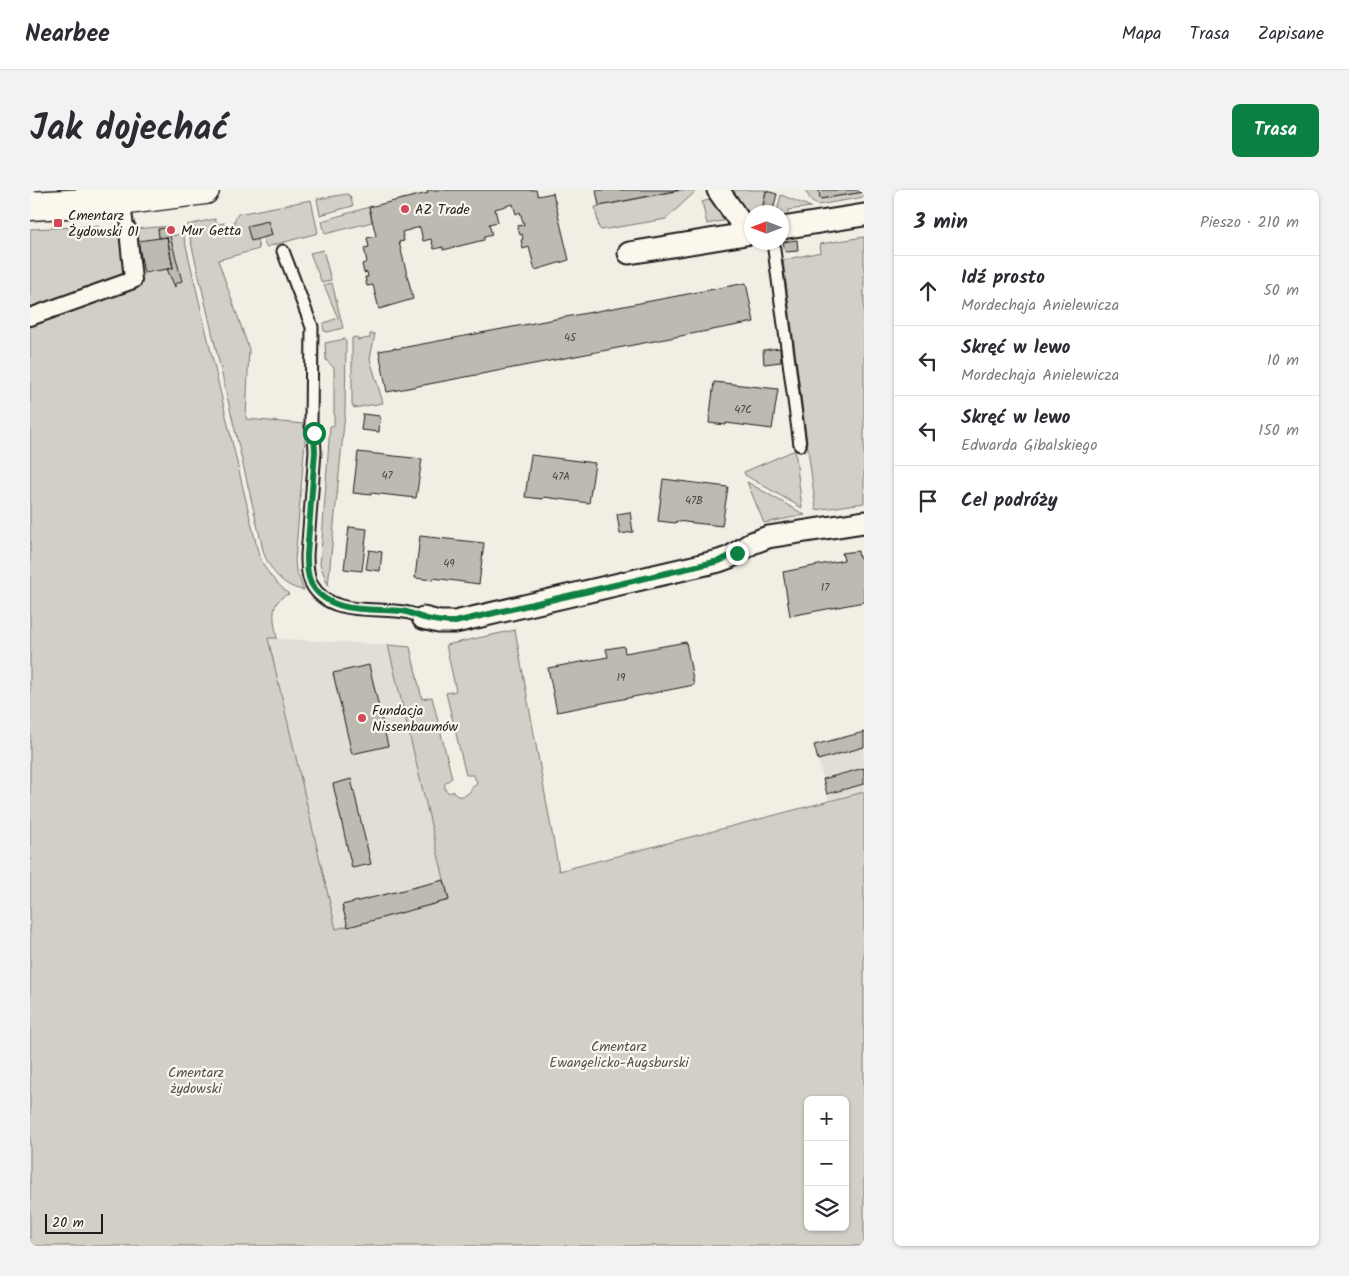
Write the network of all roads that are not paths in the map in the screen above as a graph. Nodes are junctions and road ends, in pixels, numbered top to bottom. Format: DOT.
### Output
graph roads {
  1 [pos="205,190"];
  2 [pos="718,190"];
  3 [pos="124,201"];
  4 [pos="30,206"];
  5 [pos="864,215"];
  6 [pos="744,225"];
  7 [pos="789,227"];
  8 [pos="128,230"];
  9 [pos="744,234"];
  10 [pos="282,250"];
  11 [pos="775,250"];
  12 [pos="629,254"];
  13 [pos="30,317"];
  14 [pos="800,445"];
  15 [pos="864,522"];
  16 [pos="424,618"];
  1 -- 3 [label="main road"];
  2 -- 6 [label="street"];
  3 -- 4 [label="main road"];
  3 -- 8 [label="lane"];
  5 -- 7 [label="street"];
  8 -- 13 [label="street"];
  9 -- 12 [label="street"];
  10 -- 16 [label="lane"];
  11 -- 14 [label="lane"];
  15 -- 16 [label="street"];
}
